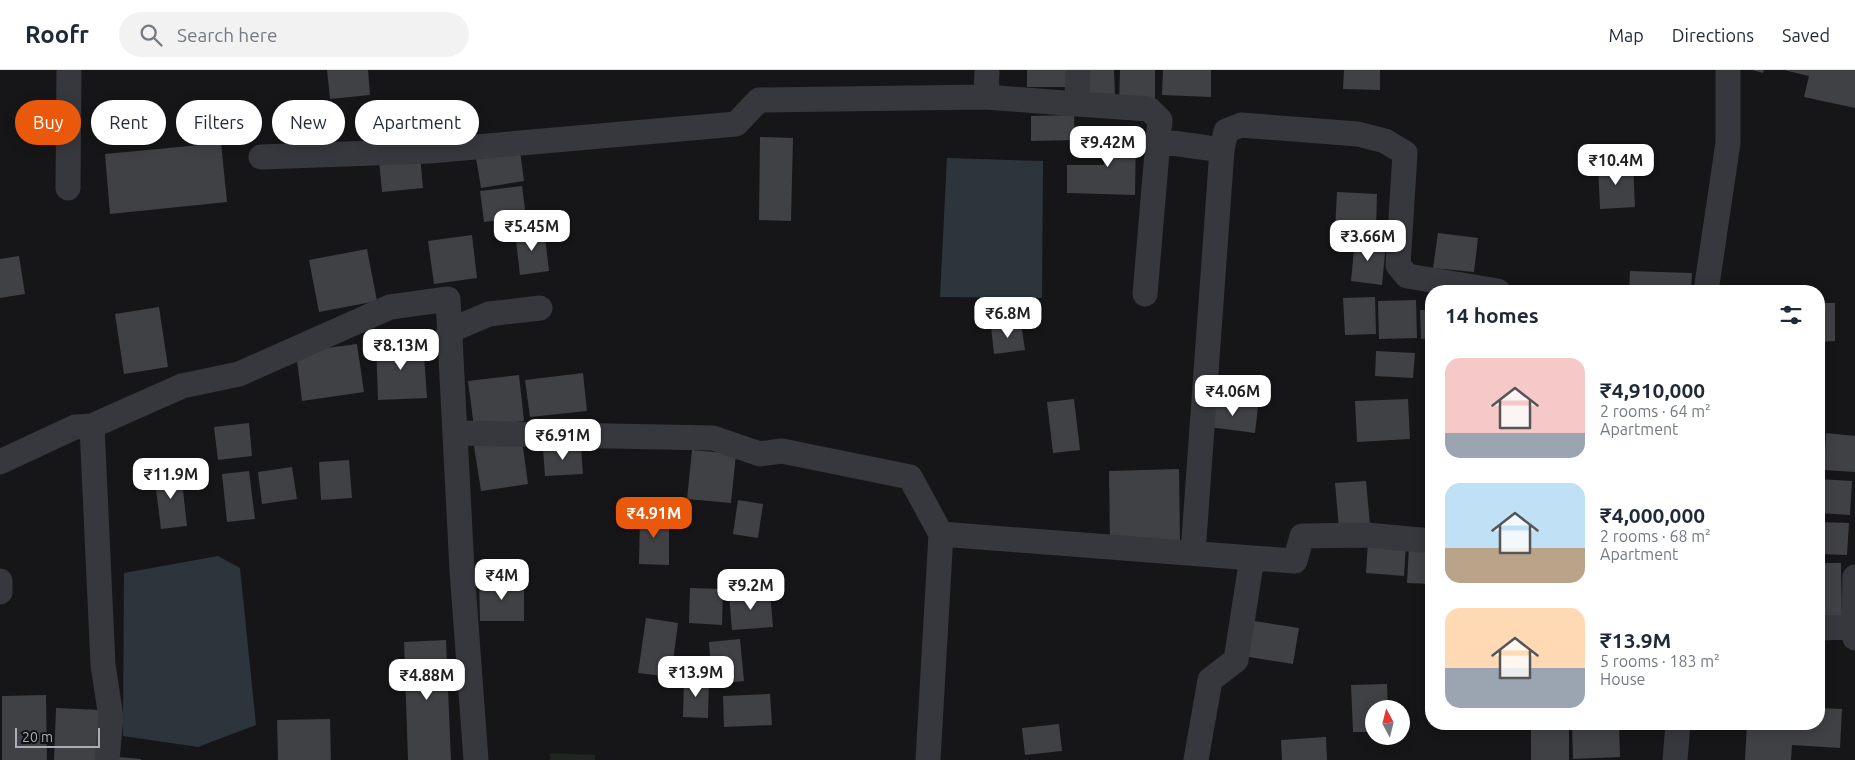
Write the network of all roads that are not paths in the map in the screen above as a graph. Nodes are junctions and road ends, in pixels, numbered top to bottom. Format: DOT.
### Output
graph roads {
  1 [pos="69,70"];
  2 [pos="986,70"];
  3 [pos="1078,70"];
  4 [pos="1728,70"];
  5 [pos="986,97"];
  6 [pos="1077,104"];
  7 [pos="1158,141"];
  8 [pos="1222,150"];
  9 [pos="261,157"];
  10 [pos="68,188"];
  11 [pos="1461,285"];
  12 [pos="1707,285"];
  13 [pos="1145,294"];
  14 [pos="540,308"];
  15 [pos="449,331"];
  16 [pos="92,426"];
  17 [pos="455,433"];
  18 [pos="0,462"];
  19 [pos="941,534"];
  20 [pos="1425,540"];
  21 [pos="1193,553"];
  22 [pos="1252,558"];
  23 [pos="1855,577"];
  24 [pos="0,581"];
  25 [pos="0,592"];
  26 [pos="1825,628"];
  27 [pos="1855,631"];
  28 [pos="1678,730"];
  29 [pos="106,760"];
  30 [pos="476,760"];
  31 [pos="928,760"];
  32 [pos="1196,760"];
  33 [pos="1676,760"];
  1 -- 10 [label="street"];
  2 -- 5 [label="street"];
  3 -- 6 [label="street"];
  4 -- 12 [label="street"];
  5 -- 6 [label="street"];
  5 -- 9 [label="street"];
  6 -- 7 [label="street"];
  7 -- 8 [label="street"];
  7 -- 13 [label="street"];
  8 -- 11 [label="street"];
  8 -- 21 [label="street"];
  14 -- 15 [label="street"];
  15 -- 16 [label="street"];
  15 -- 17 [label="street"];
  16 -- 18 [label="street"];
  16 -- 29 [label="street"];
  17 -- 19 [label="street"];
  17 -- 30 [label="street"];
  19 -- 21 [label="street"];
  19 -- 31 [label="street"];
  20 -- 22 [label="street"];
  21 -- 22 [label="street"];
  22 -- 32 [label="street"];
  23 -- 27 [label="street"];
  24 -- 25 [label="street"];
  26 -- 27 [label="street"];
  28 -- 33 [label="street"];
}
